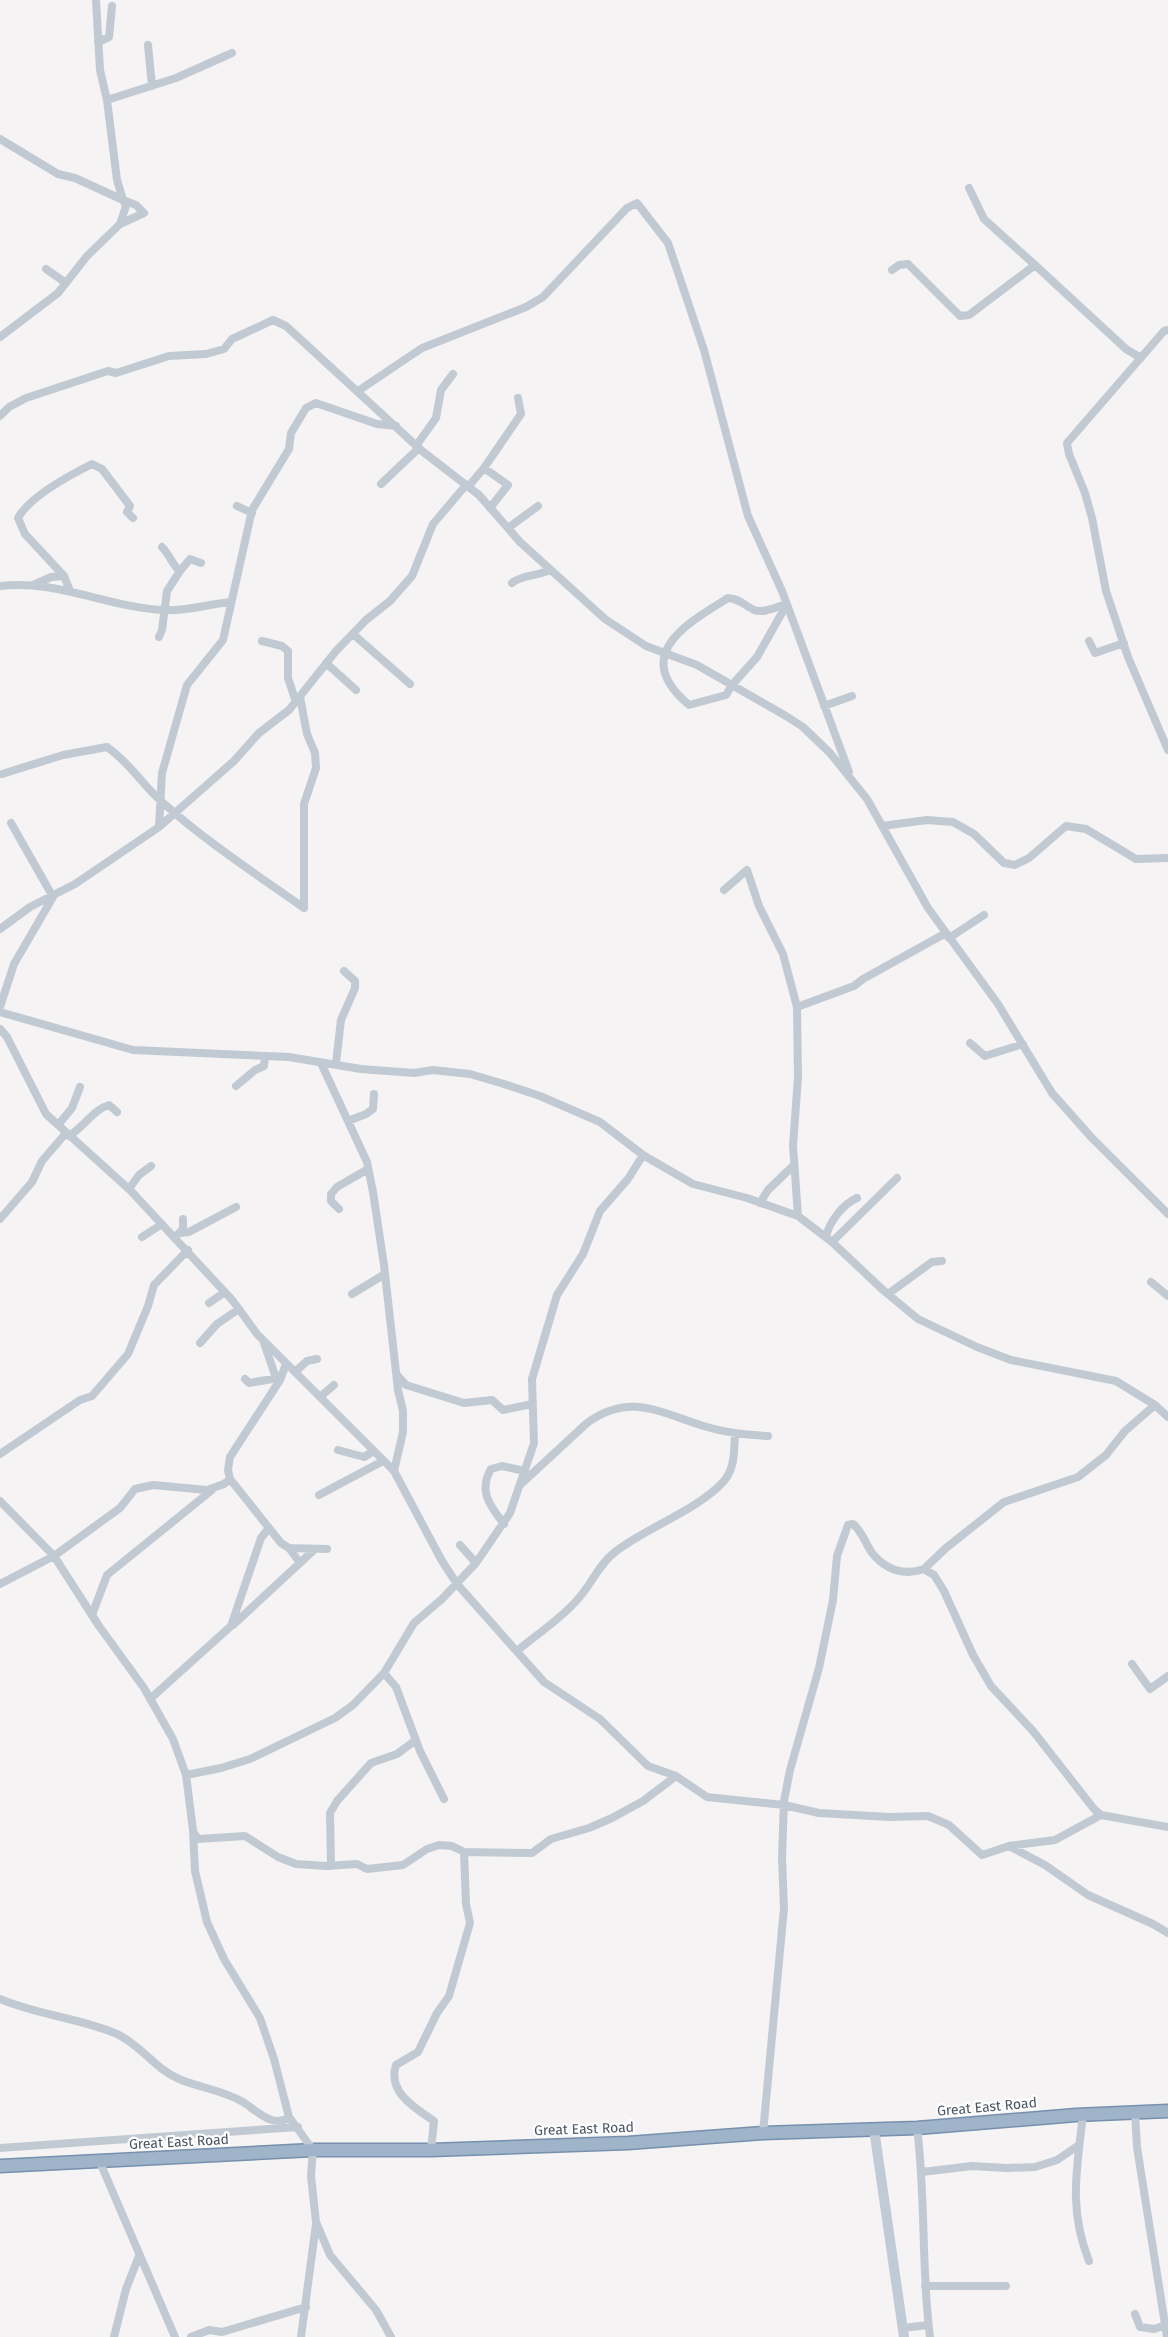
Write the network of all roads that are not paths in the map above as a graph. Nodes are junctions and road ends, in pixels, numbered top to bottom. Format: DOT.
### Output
graph roads {
  1 [pos="96,0"];
  2 [pos="112,6"];
  3 [pos="98,42"];
  4 [pos="148,44"];
  5 [pos="232,54"];
  6 [pos="152,86"];
  7 [pos="107,100"];
  8 [pos="0,139"];
  9 [pos="968,188"];
  10 [pos="123,200"];
  11 [pos="120,224"];
  12 [pos="1035,265"];
  13 [pos="46,269"];
  14 [pos="892,270"];
  15 [pos="66,283"];
  16 [pos="1168,330"];
  17 [pos="0,337"];
  18 [pos="1140,358"];
  19 [pos="453,374"];
  20 [pos="358,391"];
  21 [pos="518,398"];
  22 [pos="0,416"];
  23 [pos="396,426"];
  24 [pos="417,447"];
  25 [pos="484,468"];
  26 [pos="381,484"];
  27 [pos="467,486"];
  28 [pos="237,506"];
  29 [pos="538,506"];
  30 [pos="490,508"];
  31 [pos="252,512"];
  32 [pos="133,518"];
  33 [pos="508,528"];
  34 [pos="162,547"];
  35 [pos="202,563"];
  36 [pos="550,570"];
  37 [pos="180,571"];
  38 [pos="64,576"];
  39 [pos="512,583"];
  40 [pos="33,585"];
  41 [pos="0,586"];
  42 [pos="70,591"];
  43 [pos="231,602"];
  44 [pos="787,604"];
  45 [pos="164,611"];
  46 [pos="353,634"];
  47 [pos="159,637"];
  48 [pos="262,641"];
  49 [pos="1090,641"];
  50 [pos="1124,642"];
  51 [pos="666,652"];
  52 [pos="326,663"];
  53 [pos="410,684"];
  54 [pos="732,685"];
  55 [pos="356,690"];
  56 [pos="852,696"];
  57 [pos="298,699"];
  58 [pos="824,706"];
  59 [pos="1168,750"];
  60 [pos="2,774"];
  61 [pos="851,778"];
  62 [pos="161,801"];
  63 [pos="176,812"];
  64 [pos="11,823"];
  65 [pos="882,826"];
  66 [pos="160,827"];
  67 [pos="1168,858"];
  68 [pos="724,890"];
  69 [pos="53,897"];
  70 [pos="984,915"];
  71 [pos="0,929"];
  72 [pos="948,935"];
  73 [pos="344,972"];
  74 [pos="0,1007"];
  75 [pos="797,1007"];
  76 [pos="0,1012"];
  77 [pos="0,1030"];
  78 [pos="970,1043"];
  79 [pos="1023,1044"];
  80 [pos="265,1056"];
  81 [pos="321,1063"];
  82 [pos="336,1063"];
  83 [pos="80,1086"];
  84 [pos="236,1086"];
  85 [pos="374,1094"];
  86 [pos="117,1112"];
  87 [pos="348,1121"];
  88 [pos="58,1125"];
  89 [pos="67,1134"];
  90 [pos="644,1156"];
  91 [pos="794,1165"];
  92 [pos="151,1166"];
  93 [pos="368,1169"];
  94 [pos="897,1178"];
  95 [pos="129,1189"];
  96 [pos="857,1198"];
  97 [pos="760,1203"];
  98 [pos="236,1207"];
  99 [pos="339,1209"];
  100 [pos="1168,1214"];
  101 [pos="798,1216"];
  102 [pos="0,1219"];
  103 [pos="183,1219"];
  104 [pos="162,1224"];
  105 [pos="178,1235"];
  106 [pos="142,1237"];
  107 [pos="829,1239"];
  108 [pos="188,1250"];
  109 [pos="942,1261"];
  110 [pos="386,1274"];
  111 [pos="1151,1282"];
  112 [pos="225,1292"];
  113 [pos="352,1294"];
  114 [pos="888,1294"];
  115 [pos="1168,1296"];
  116 [pos="209,1302"];
  117 [pos="239,1309"];
  118 [pos="263,1340"];
  119 [pos="200,1343"];
  120 [pos="317,1359"];
  121 [pos="286,1364"];
  122 [pos="295,1372"];
  123 [pos="397,1375"];
  124 [pos="278,1378"];
  125 [pos="245,1379"];
  126 [pos="334,1385"];
  127 [pos="320,1397"];
  128 [pos="532,1404"];
  129 [pos="1155,1405"];
  130 [pos="1168,1417"];
  131 [pos="735,1434"];
  132 [pos="768,1436"];
  133 [pos="338,1450"];
  134 [pos="374,1451"];
  135 [pos="0,1454"];
  136 [pos="383,1460"];
  137 [pos="394,1471"];
  138 [pos="525,1471"];
  139 [pos="230,1479"];
  140 [pos="521,1484"];
  141 [pos="215,1487"];
  142 [pos="320,1496"];
  143 [pos="0,1501"];
  144 [pos="504,1524"];
  145 [pos="268,1529"];
  146 [pos="460,1545"];
  147 [pos="289,1548"];
  148 [pos="315,1549"];
  149 [pos="327,1549"];
  150 [pos="54,1556"];
  151 [pos="476,1562"];
  152 [pos="300,1563"];
  153 [pos="924,1569"];
  154 [pos="0,1584"];
  155 [pos="457,1584"];
  156 [pos="92,1615"];
  157 [pos="231,1626"];
  158 [pos="517,1650"];
  159 [pos="1132,1664"];
  160 [pos="384,1673"];
  161 [pos="1168,1676"];
  162 [pos="150,1698"];
  163 [pos="416,1740"];
  164 [pos="186,1775"];
  165 [pos="676,1776"];
  166 [pos="444,1799"];
  167 [pos="784,1804"];
  168 [pos="1101,1815"];
  169 [pos="1168,1827"];
  170 [pos="193,1830"];
  171 [pos="1009,1846"];
  172 [pos="464,1852"];
  173 [pos="331,1866"];
  174 [pos="1168,1933"];
  175 [pos="0,1999"];
  176 [pos="1168,2111"];
  177 [pos="1135,2112"];
  178 [pos="1083,2114"];
  179 [pos="289,2117"];
  180 [pos="298,2127"];
  181 [pos="917,2128"];
  182 [pos="874,2129"];
  183 [pos="763,2133"];
  184 [pos="1080,2145"];
  185 [pos="0,2148"];
  186 [pos="313,2150"];
  187 [pos="431,2150"];
  188 [pos="99,2160"];
  189 [pos="0,2166"];
  190 [pos="922,2172"];
  191 [pos="316,2222"];
  192 [pos="139,2256"];
  193 [pos="1088,2261"];
  194 [pos="925,2286"];
  195 [pos="1006,2286"];
  196 [pos="306,2307"];
  197 [pos="1135,2314"];
  198 [pos="928,2325"];
  199 [pos="1166,2325"];
  200 [pos="904,2332"];
  201 [pos="114,2337"];
  202 [pos="175,2337"];
  203 [pos="191,2337"];
  204 [pos="301,2337"];
  205 [pos="391,2337"];
  206 [pos="930,2337"];
  207 [pos="1167,2337"];
  1 -- 3 [label="street"];
  2 -- 3 [label="street"];
  3 -- 7 [label="street"];
  4 -- 6 [label="street"];
  5 -- 6 [label="street"];
  6 -- 7 [label="street"];
  7 -- 10 [label="street"];
  8 -- 10 [label="street"];
  9 -- 12 [label="street"];
  10 -- 11 [label="street"];
  10 -- 11 [label="street"];
  11 -- 15 [label="street"];
  12 -- 14 [label="street"];
  12 -- 18 [label="street"];
  13 -- 15 [label="street"];
  15 -- 17 [label="street"];
  16 -- 18 [label="street"];
  18 -- 50 [label="street"];
  19 -- 24 [label="street"];
  20 -- 22 [label="street"];
  20 -- 23 [label="street"];
  20 -- 44 [label="street"];
  21 -- 25 [label="street"];
  23 -- 24 [label="street"];
  23 -- 31 [label="street"];
  24 -- 26 [label="street"];
  24 -- 27 [label="street"];
  25 -- 27 [label="street"];
  25 -- 30 [label="street"];
  27 -- 30 [label="street"];
  27 -- 46 [label="street"];
  28 -- 31 [label="street"];
  29 -- 33 [label="street"];
  30 -- 33 [label="street"];
  31 -- 43 [label="street"];
  32 -- 38 [label="street"];
  33 -- 36 [label="street"];
  34 -- 37 [label="street"];
  35 -- 37 [label="street"];
  36 -- 39 [label="street"];
  36 -- 51 [label="street"];
  37 -- 45 [label="street"];
  38 -- 40 [label="street"];
  38 -- 42 [label="street"];
  40 -- 41 [label="street"];
  40 -- 42 [label="street"];
  42 -- 45 [label="street"];
  43 -- 45 [label="street"];
  43 -- 62 [label="street"];
  44 -- 51 [label="street"];
  44 -- 54 [label="street"];
  44 -- 58 [label="street"];
  45 -- 47 [label="street"];
  46 -- 52 [label="street"];
  46 -- 53 [label="street"];
  48 -- 57 [label="street"];
  49 -- 50 [label="street"];
  50 -- 59 [label="street"];
  51 -- 54 [label="street"];
  51 -- 54 [label="street"];
  52 -- 55 [label="street"];
  52 -- 57 [label="street"];
  54 -- 61 [label="street"];
  56 -- 58 [label="street"];
  57 -- 63 [label="street"];
  57 -- 63 [label="street"];
  58 -- 61 [label="street"];
  60 -- 62 [label="street"];
  61 -- 65 [label="street"];
  62 -- 63 [label="street"];
  62 -- 66 [label="street"];
  63 -- 66 [label="street"];
  64 -- 69 [label="street"];
  65 -- 67 [label="street"];
  65 -- 72 [label="street"];
  66 -- 69 [label="street"];
  68 -- 75 [label="street"];
  69 -- 71 [label="street"];
  69 -- 74 [label="street"];
  70 -- 72 [label="street"];
  72 -- 75 [label="street"];
  72 -- 79 [label="street"];
  73 -- 82 [label="street"];
  75 -- 91 [label="street"];
  76 -- 80 [label="street"];
  77 -- 88 [label="street"];
  78 -- 79 [label="street"];
  79 -- 100 [label="street"];
  80 -- 81 [label="street"];
  80 -- 84 [label="street"];
  81 -- 82 [label="street"];
  81 -- 87 [label="street"];
  82 -- 90 [label="street"];
  83 -- 88 [label="street"];
  85 -- 87 [label="street"];
  86 -- 89 [label="street"];
  87 -- 93 [label="street"];
  88 -- 89 [label="street"];
  89 -- 95 [label="street"];
  89 -- 102 [label="street"];
  90 -- 97 [label="street"];
  90 -- 128 [label="street"];
  91 -- 97 [label="street"];
  91 -- 101 [label="street"];
  92 -- 95 [label="street"];
  93 -- 99 [label="street"];
  93 -- 110 [label="street"];
  94 -- 107 [label="street"];
  95 -- 104 [label="street"];
  96 -- 107 [label="street"];
  97 -- 101 [label="street"];
  98 -- 105 [label="street"];
  101 -- 107 [label="street"];
  103 -- 105 [label="street"];
  104 -- 105 [label="street"];
  104 -- 106 [label="street"];
  105 -- 108 [label="street"];
  107 -- 114 [label="street"];
  108 -- 112 [label="street"];
  108 -- 135 [label="street"];
  109 -- 114 [label="street"];
  110 -- 113 [label="street"];
  110 -- 123 [label="street"];
  111 -- 115 [label="street"];
  112 -- 116 [label="street"];
  112 -- 117 [label="street"];
  114 -- 129 [label="street"];
  117 -- 118 [label="street"];
  117 -- 119 [label="street"];
  118 -- 121 [label="street"];
  118 -- 124 [label="street"];
  120 -- 122 [label="street"];
  121 -- 122 [label="street"];
  121 -- 124 [label="street"];
  122 -- 127 [label="street"];
  123 -- 128 [label="street"];
  123 -- 137 [label="street"];
  124 -- 125 [label="street"];
  124 -- 139 [label="street"];
  126 -- 127 [label="street"];
  127 -- 134 [label="street"];
  128 -- 138 [label="street"];
  129 -- 130 [label="street"];
  129 -- 153 [label="street"];
  131 -- 132 [label="street"];
  131 -- 140 [label="street"];
  131 -- 158 [label="street"];
  133 -- 134 [label="street"];
  134 -- 136 [label="street"];
  136 -- 137 [label="street"];
  136 -- 142 [label="street"];
  137 -- 155 [label="street"];
  138 -- 140 [label="street"];
  138 -- 144 [label="street"];
  139 -- 141 [label="street"];
  139 -- 145 [label="street"];
  140 -- 144 [label="street"];
  141 -- 150 [label="street"];
  141 -- 156 [label="street"];
  143 -- 150 [label="street"];
  144 -- 151 [label="street"];
  145 -- 147 [label="street"];
  145 -- 157 [label="street"];
  146 -- 151 [label="street"];
  147 -- 148 [label="street"];
  147 -- 152 [label="street"];
  148 -- 149 [label="street"];
  148 -- 152 [label="street"];
  150 -- 154 [label="street"];
  150 -- 156 [label="street"];
  151 -- 155 [label="street"];
  152 -- 157 [label="street"];
  153 -- 167 [label="street"];
  153 -- 168 [label="street"];
  155 -- 158 [label="street"];
  155 -- 160 [label="street"];
  156 -- 162 [label="street"];
  157 -- 162 [label="street"];
  158 -- 165 [label="street"];
  159 -- 161 [label="street"];
  160 -- 163 [label="street"];
  160 -- 164 [label="street"];
  162 -- 164 [label="street"];
  163 -- 166 [label="street"];
  163 -- 173 [label="street"];
  164 -- 170 [label="street"];
  165 -- 167 [label="street"];
  165 -- 172 [label="street"];
  167 -- 171 [label="street"];
  167 -- 183 [label="street"];
  168 -- 169 [label="street"];
  168 -- 171 [label="street"];
  170 -- 173 [label="street"];
  170 -- 179 [label="street"];
  171 -- 174 [label="street"];
  172 -- 173 [label="street"];
  172 -- 187 [label="street"];
  175 -- 179 [label="street"];
  176 -- 177 [label="highway, Great East Road"];
  177 -- 178 [label="highway, Great East Road"];
  177 -- 199 [label="street"];
  178 -- 181 [label="highway, Great East Road"];
  178 -- 184 [label="street"];
  179 -- 180 [label="street"];
  180 -- 185 [label="street"];
  180 -- 186 [label="street"];
  181 -- 182 [label="highway, Great East Road"];
  181 -- 190 [label="street"];
  182 -- 183 [label="highway, Great East Road"];
  182 -- 200 [label="main road"];
  183 -- 187 [label="highway, Great East Road"];
  184 -- 190 [label="street"];
  184 -- 193 [label="street"];
  186 -- 187 [label="highway, Great East Road"];
  186 -- 188 [label="highway, Great East Road"];
  186 -- 191 [label="street"];
  188 -- 189 [label="highway, Great East Road"];
  188 -- 192 [label="street"];
  190 -- 194 [label="street"];
  191 -- 196 [label="street"];
  191 -- 205 [label="street"];
  192 -- 201 [label="street"];
  192 -- 202 [label="street"];
  194 -- 195 [label="street"];
  194 -- 198 [label="street"];
  196 -- 203 [label="street"];
  196 -- 204 [label="street"];
  197 -- 199 [label="street"];
  198 -- 200 [label="street"];
  198 -- 206 [label="street"];
  199 -- 207 [label="street"];
}
